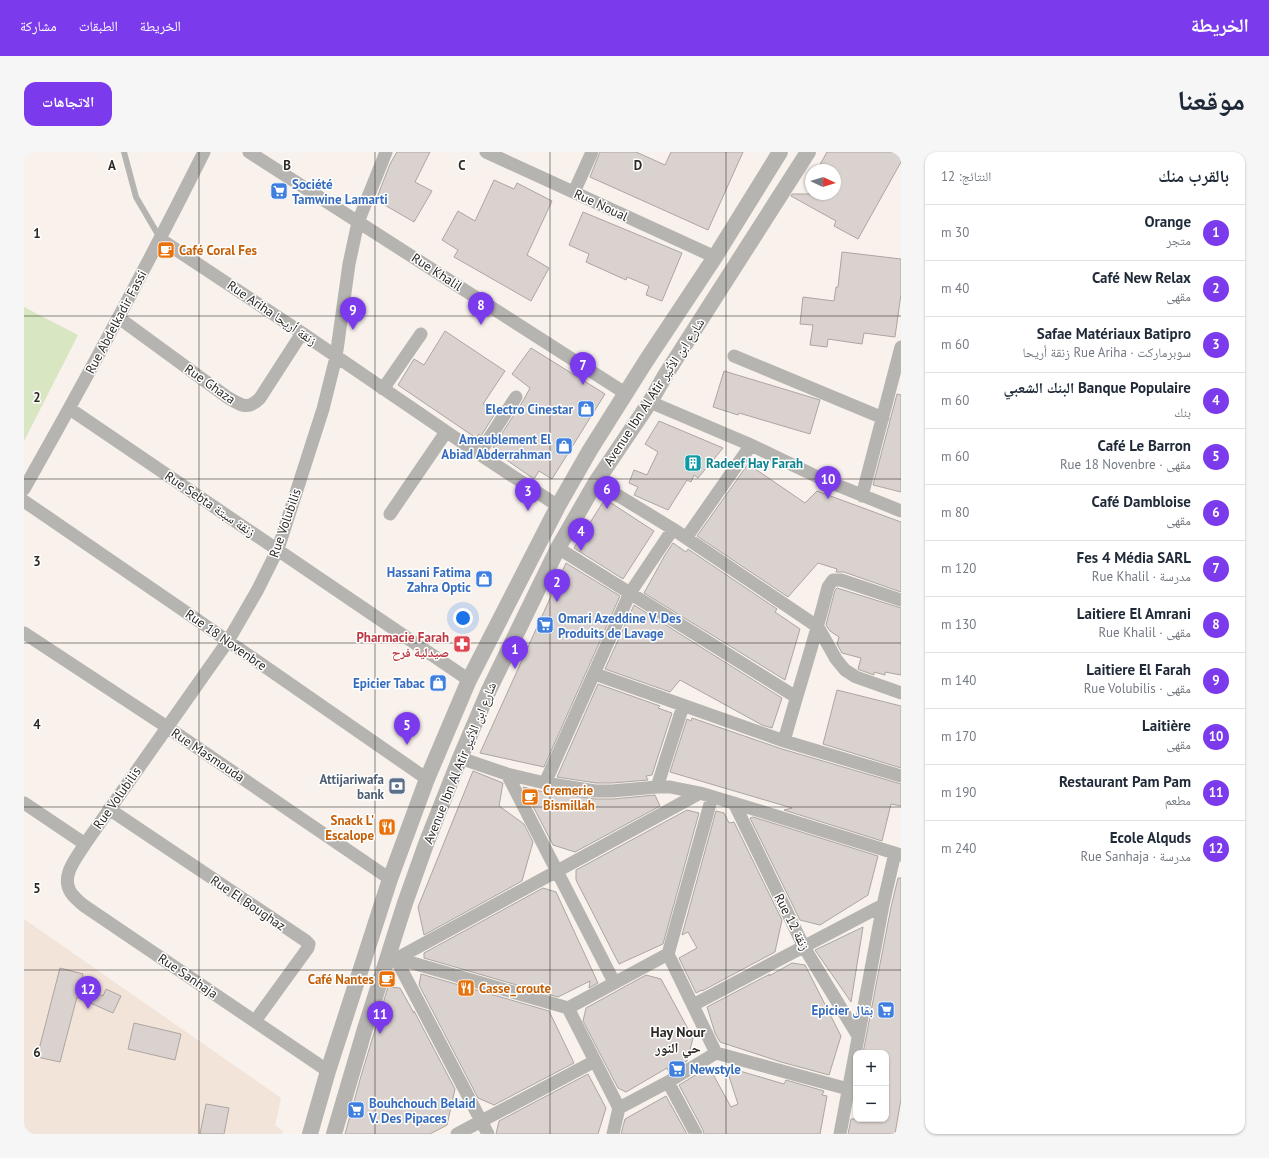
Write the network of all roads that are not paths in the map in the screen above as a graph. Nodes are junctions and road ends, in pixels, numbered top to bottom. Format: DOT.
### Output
graph roads {
  1 [pos="124,152"];
  2 [pos="204,152"];
  3 [pos="249,152"];
  4 [pos="386,152"];
  5 [pos="486,152"];
  6 [pos="592,152"];
  7 [pos="779,152"];
  8 [pos="808,152"];
  9 [pos="574,192"];
  10 [pos="358,222"];
  11 [pos="160,239"];
  12 [pos="715,257"];
  13 [pos="119,318"];
  14 [pos="302,333"];
  15 [pos="421,334"];
  16 [pos="901,347"];
  17 [pos="734,356"];
  18 [pos="336,357"];
  19 [pos="383,389"];
  20 [pos="625,393"];
  21 [pos="516,397"];
  22 [pos="650,402"];
  23 [pos="70,409"];
  24 [pos="883,418"];
  25 [pos="446,432"];
  26 [pos="751,445"];
  27 [pos="479,454"];
  28 [pos="596,482"];
  29 [pos="24,489"];
  30 [pos="862,496"];
  31 [pos="24,502"];
  32 [pos="558,506"];
  33 [pos="901,511"];
  34 [pos="390,514"];
  35 [pos="673,529"];
  36 [pos="686,538"];
  37 [pos="558,548"];
  38 [pos="278,550"];
  39 [pos="630,593"];
  40 [pos="901,600"];
  41 [pos="818,627"];
  42 [pos="24,633"];
  43 [pos="228,641"];
  44 [pos="595,674"];
  45 [pos="469,680"];
  46 [pos="901,693"];
  47 [pos="796,697"];
  48 [pos="684,706"];
  49 [pos="167,727"];
  50 [pos="784,742"];
  51 [pos="460,758"];
  52 [pos="507,774"];
  53 [pos="901,776"];
  54 [pos="427,779"];
  55 [pos="545,783"];
  56 [pos="658,787"];
  57 [pos="706,795"];
  58 [pos="24,803"];
  59 [pos="734,803"];
  60 [pos="109,809"];
  61 [pos="85,844"];
  62 [pos="898,854"];
  63 [pos="70,869"];
  64 [pos="557,871"];
  65 [pos="390,879"];
  66 [pos="883,905"];
  67 [pos="804,947"];
  68 [pos="668,954"];
  69 [pos="392,957"];
  70 [pos="614,982"];
  71 [pos="693,1005"];
  72 [pos="568,1008"];
  73 [pos="254,1021"];
  74 [pos="858,1036"];
  75 [pos="716,1053"];
  76 [pos="595,1061"];
  77 [pos="328,1071"];
  78 [pos="668,1082"];
  79 [pos="848,1089"];
  80 [pos="619,1108"];
  81 [pos="482,1121"];
  82 [pos="310,1134"];
  83 [pos="334,1134"];
  84 [pos="457,1134"];
  85 [pos="488,1134"];
  86 [pos="612,1134"];
  87 [pos="696,1134"];
  88 [pos="840,1134"];
  1 -- 11 [label="lane"];
  2 -- 11 [label="street, Rue Abdelkadir Fassi"];
  3 -- 10 [label="street, Rue Khalil"];
  4 -- 10 [label="street, Rue Volubilis"];
  5 -- 9 [label="street, Rue Noual"];
  6 -- 9 [label="street"];
  7 -- 12 [label="street, Avenue Ibn Al Atir شارع ابن الأثير"];
  8 -- 22 [label="street, Avenue Ibn Al Atir شارع ابن الأثير"];
  9 -- 12 [label="street, Rue Noual"];
  10 -- 18 [label="street, Rue Volubilis"];
  10 -- 20 [label="street, Rue Khalil"];
  11 -- 13 [label="street, Rue Abdelkadir Fassi"];
  11 -- 14 [label="street, Rue Ariha زنقة أريحا"];
  12 -- 20 [label="street, Avenue Ibn Al Atir شارع ابن الأثير"];
  13 -- 14 [label="street, Rue Ghaza"];
  13 -- 23 [label="street, Rue Abdelkadir Fassi"];
  14 -- 18 [label="street, Rue Ariha زنقة أريحا"];
  15 -- 19 [label="street"];
  16 -- 24 [label="street"];
  17 -- 24 [label="street"];
  18 -- 19 [label="street, Rue Ariha زنقة أريحا"];
  18 -- 38 [label="street, Rue Volubilis"];
  19 -- 25 [label="street, Rue Ariha زنقة أريحا"];
  20 -- 32 [label="street, Avenue Ibn Al Atir شارع ابن الأثير"];
  21 -- 27 [label="street"];
  22 -- 26 [label="street"];
  22 -- 28 [label="street, Avenue Ibn Al Atir شارع ابن الأثير"];
  23 -- 29 [label="street, Rue Abdelkadir Fassi"];
  23 -- 38 [label="street, Rue Sebta زنقة سبتة"];
  24 -- 30 [label="street"];
  25 -- 27 [label="street, Rue Ariha زنقة أريحا"];
  25 -- 34 [label="street"];
  26 -- 30 [label="street"];
  26 -- 36 [label="street"];
  27 -- 32 [label="street, Rue Ariha زنقة أريحا"];
  28 -- 35 [label="street"];
  28 -- 37 [label="street, Avenue Ibn Al Atir شارع ابن الأثير"];
  30 -- 33 [label="street"];
  31 -- 43 [label="street, Rue 18 Novenbre"];
  32 -- 45 [label="street, Avenue Ibn Al Atir شارع ابن الأثير"];
  35 -- 36 [label="street"];
  35 -- 39 [label="street"];
  36 -- 41 [label="street"];
  37 -- 39 [label="street"];
  37 -- 51 [label="street, Avenue Ibn Al Atir شارع ابن الأثير"];
  38 -- 43 [label="street, Rue Volubilis"];
  38 -- 45 [label="street, Rue Sebta زنقة سبتة"];
  39 -- 44 [label="street"];
  39 -- 47 [label="street"];
  40 -- 41 [label="street"];
  41 -- 46 [label="street"];
  41 -- 47 [label="street"];
  42 -- 49 [label="street, Rue Masmouda"];
  43 -- 49 [label="street, Rue Volubilis"];
  43 -- 54 [label="street, Rue 18 Novenbre"];
  44 -- 48 [label="street"];
  44 -- 55 [label="street"];
  45 -- 54 [label="street, Avenue Ibn Al Atir شارع ابن الأثير"];
  47 -- 50 [label="street"];
  48 -- 50 [label="street"];
  48 -- 56 [label="street"];
  49 -- 60 [label="street, Rue Volubilis"];
  49 -- 65 [label="street, Rue Masmouda"];
  50 -- 53 [label="street"];
  51 -- 52 [label="street"];
  51 -- 69 [label="street, Avenue Ibn Al Atir شارع ابن الأثير"];
  52 -- 55 [label="street"];
  52 -- 64 [label="street"];
  54 -- 65 [label="street, Avenue Ibn Al Atir شارع ابن الأثير"];
  55 -- 56 [label="street"];
  56 -- 57 [label="street"];
  57 -- 59 [label="street"];
  57 -- 64 [label="street"];
  57 -- 68 [label="street"];
  58 -- 61 [label="street"];
  59 -- 62 [label="street"];
  59 -- 67 [label="street, Rue 12 زنقة"];
  60 -- 61 [label="street, Rue Volubilis"];
  60 -- 73 [label="street, Rue El Boughaz"];
  61 -- 63 [label="street, Rue Volubilis"];
  62 -- 66 [label="street"];
  63 -- 73 [label="street, Rue Sanhaja"];
  64 -- 69 [label="street"];
  64 -- 70 [label="street"];
  65 -- 77 [label="street, Avenue Ibn Al Atir شارع ابن الأثير"];
  66 -- 67 [label="street"];
  66 -- 74 [label="street"];
  67 -- 71 [label="street"];
  67 -- 74 [label="street, Rue 12 زنقة"];
  68 -- 70 [label="street"];
  68 -- 71 [label="street"];
  69 -- 72 [label="street"];
  69 -- 81 [label="street"];
  69 -- 83 [label="street, Avenue Ibn Al Atir شارع ابن الأثير"];
  70 -- 72 [label="street"];
  71 -- 75 [label="street"];
  72 -- 76 [label="street"];
  73 -- 77 [label="street, Rue Sanhaja"];
  74 -- 79 [label="street"];
  75 -- 78 [label="street"];
  75 -- 79 [label="street"];
  76 -- 80 [label="street"];
  76 -- 81 [label="street"];
  77 -- 82 [label="street, Avenue Ibn Al Atir شارع ابن الأثير"];
  78 -- 80 [label="street"];
  78 -- 87 [label="street"];
  79 -- 88 [label="street"];
  80 -- 86 [label="street"];
  81 -- 84 [label="street"];
  81 -- 85 [label="street"];
}
